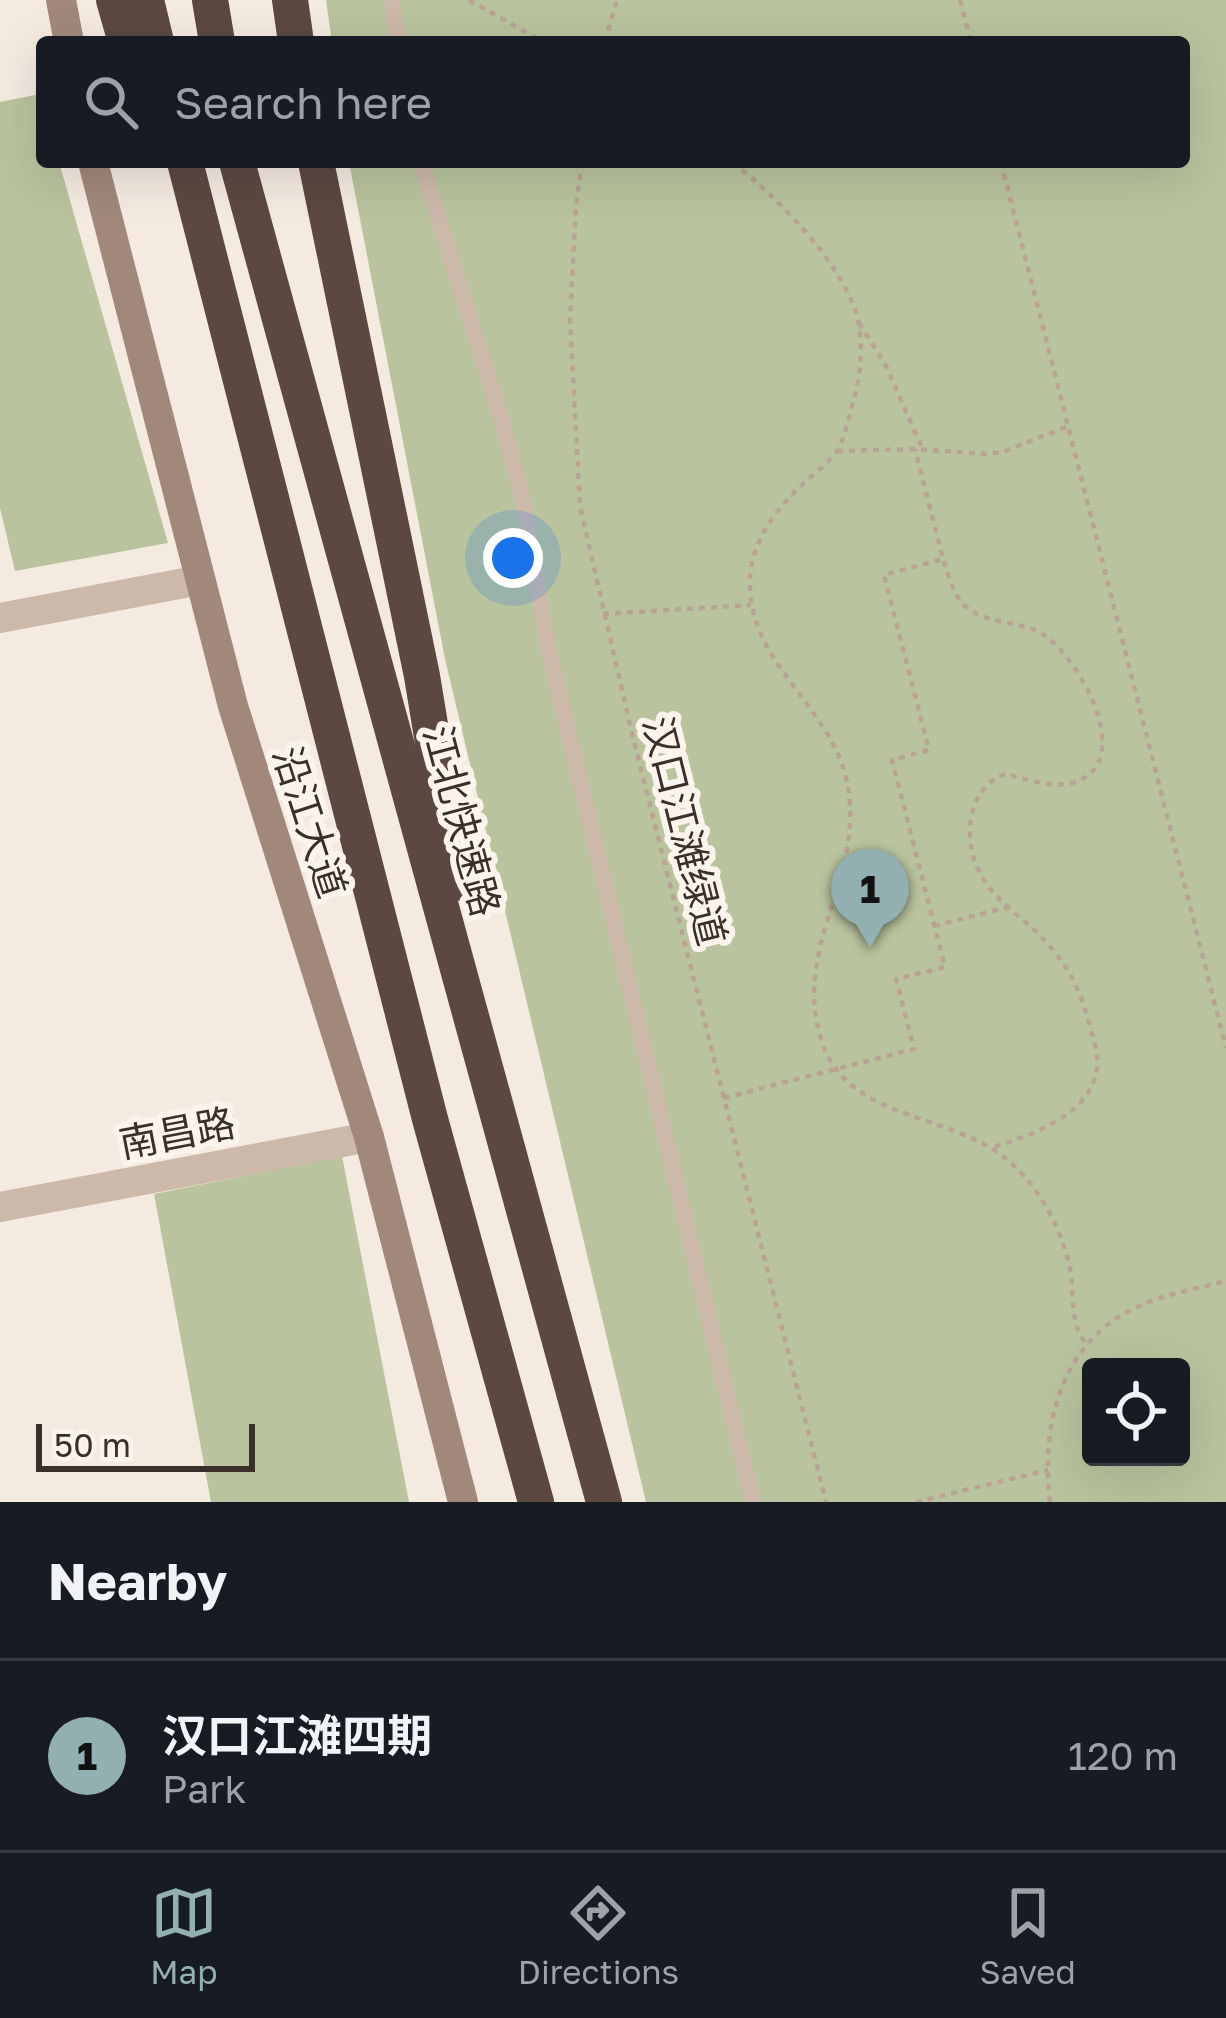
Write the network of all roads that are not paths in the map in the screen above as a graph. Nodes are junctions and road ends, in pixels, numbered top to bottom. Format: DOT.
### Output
graph roads {
  1 [pos="61,0"];
  2 [pos="114,0"];
  3 [pos="146,0"];
  4 [pos="211,0"];
  5 [pos="290,0"];
  6 [pos="392,0"];
  7 [pos="68,36"];
  8 [pos="124,36"];
  9 [pos="155,36"];
  10 [pos="217,36"];
  11 [pos="295,36"];
  12 [pos="396,36"];
  13 [pos="95,168"];
  14 [pos="161,168"];
  15 [pos="186,168"];
  16 [pos="239,168"];
  17 [pos="317,168"];
  18 [pos="423,168"];
  19 [pos="250,426"];
  20 [pos="200,580"];
  21 [pos="0,618"];
  22 [pos="487,1071"];
  23 [pos="369,1137"];
  24 [pos="0,1207"];
  25 [pos="463,1502"];
  26 [pos="536,1502"];
  27 [pos="604,1502"];
  28 [pos="753,1502"];
  1 -- 7 [label="street"];
  2 -- 8 [label="highway"];
  3 -- 9 [label="highway"];
  4 -- 10 [label="highway"];
  5 -- 11 [label="highway"];
  6 -- 12 [label="lane"];
  13 -- 20 [label="street, 沿江大道"];
  14 -- 19 [label="highway"];
  15 -- 19 [label="highway"];
  16 -- 22 [label="highway, 江北快速路"];
  17 -- 22 [label="highway"];
  18 -- 28 [label="lane"];
  19 -- 26 [label="highway"];
  20 -- 21 [label="street"];
  20 -- 23 [label="street, 沿江大道"];
  22 -- 27 [label="highway, 江北快速路"];
  23 -- 24 [label="street, 南昌路"];
  23 -- 25 [label="street, 沿江大道"];
}
